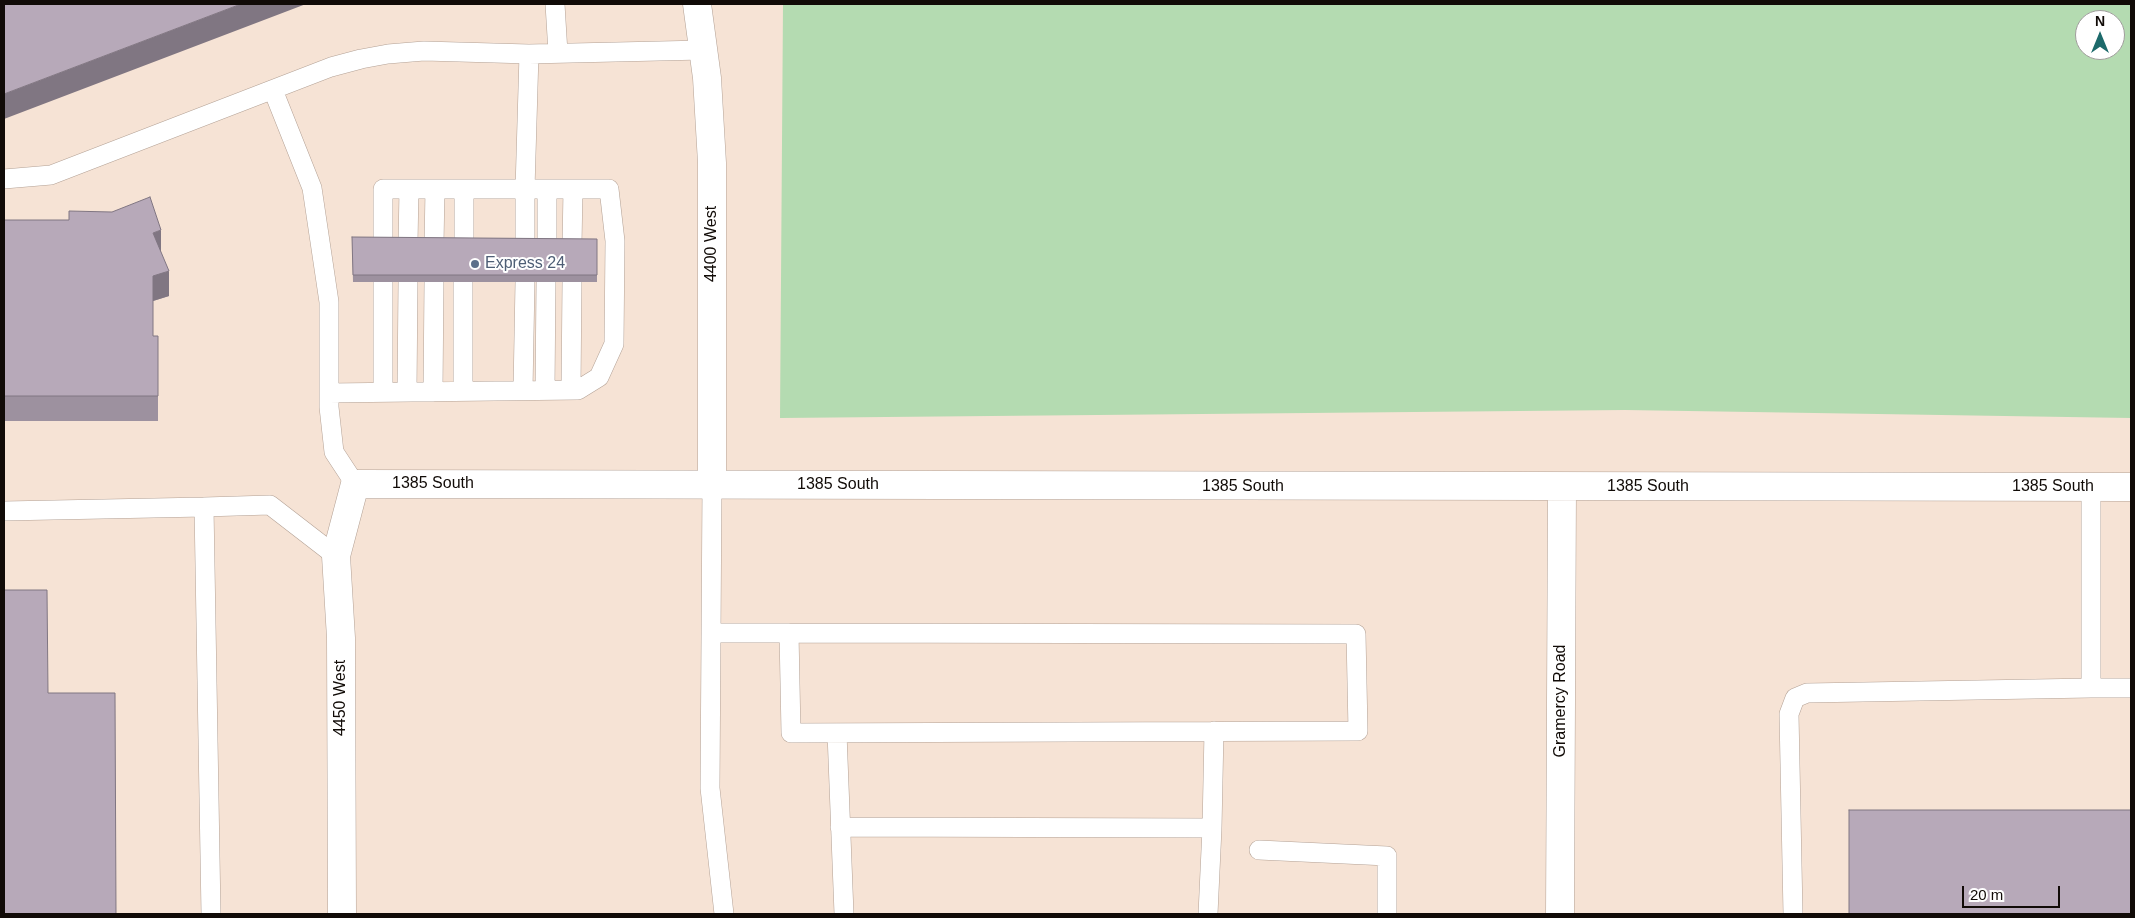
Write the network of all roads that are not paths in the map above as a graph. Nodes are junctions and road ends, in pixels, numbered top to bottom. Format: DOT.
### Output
graph roads {
  1 [pos="555,4"];
  2 [pos="697,4"];
  3 [pos="703,50"];
  4 [pos="558,53"];
  5 [pos="529,54"];
  6 [pos="273,90"];
  7 [pos="4,180"];
  8 [pos="409,189"];
  9 [pos="435,189"];
  10 [pos="464,189"];
  11 [pos="526,189"];
  12 [pos="547,189"];
  13 [pos="573,189"];
  14 [pos="383,244"];
  15 [pos="408,244"];
  16 [pos="434,245"];
  17 [pos="464,245"];
  18 [pos="525,245"];
  19 [pos="546,246"];
  20 [pos="572,246"];
  21 [pos="383,282"];
  22 [pos="408,282"];
  23 [pos="434,282"];
  24 [pos="463,282"];
  25 [pos="525,282"];
  26 [pos="546,282"];
  27 [pos="572,282"];
  28 [pos="523,390"];
  29 [pos="545,390"];
  30 [pos="570,390"];
  31 [pos="462,391"];
  32 [pos="383,392"];
  33 [pos="407,392"];
  34 [pos="433,392"];
  35 [pos="329,393"];
  36 [pos="354,484"];
  37 [pos="712,485"];
  38 [pos="2091,487"];
  39 [pos="2131,487"];
  40 [pos="1562,488"];
  41 [pos="204,507"];
  42 [pos="4,510"];
  43 [pos="336,556"];
  44 [pos="711,633"];
  45 [pos="789,633"];
  46 [pos="2091,688"];
  47 [pos="2131,688"];
  48 [pos="1214,731"];
  49 [pos="838,734"];
  50 [pos="840,826"];
  51 [pos="1212,828"];
  52 [pos="1259,850"];
  53 [pos="211,914"];
  54 [pos="342,914"];
  55 [pos="724,914"];
  56 [pos="844,914"];
  57 [pos="1208,914"];
  58 [pos="1387,914"];
  59 [pos="1560,914"];
  60 [pos="1793,914"];
  1 -- 4 [label="lane"];
  2 -- 3 [label="street, 4400 West"];
  3 -- 4 [label="lane"];
  3 -- 37 [label="street, 4400 West"];
  4 -- 5 [label="lane"];
  5 -- 6 [label="lane"];
  5 -- 11 [label="lane"];
  6 -- 7 [label="lane"];
  6 -- 35 [label="lane"];
  8 -- 9 [label="lane"];
  8 -- 14 [label="lane"];
  8 -- 15 [label="lane"];
  9 -- 10 [label="lane"];
  9 -- 16 [label="lane"];
  10 -- 11 [label="lane"];
  10 -- 17 [label="lane"];
  11 -- 12 [label="lane"];
  11 -- 18 [label="lane"];
  12 -- 13 [label="lane"];
  12 -- 19 [label="lane"];
  13 -- 20 [label="lane"];
  13 -- 30 [label="lane"];
  21 -- 32 [label="lane"];
  22 -- 33 [label="lane"];
  23 -- 34 [label="lane"];
  24 -- 31 [label="lane"];
  25 -- 28 [label="lane"];
  26 -- 29 [label="lane"];
  27 -- 30 [label="lane"];
  28 -- 29 [label="lane"];
  28 -- 31 [label="lane"];
  29 -- 30 [label="lane"];
  31 -- 34 [label="lane"];
  32 -- 33 [label="lane"];
  32 -- 35 [label="lane"];
  33 -- 34 [label="lane"];
  35 -- 36 [label="lane"];
  36 -- 37 [label="street, 1385 South"];
  36 -- 43 [label="street, 4450 West"];
  37 -- 40 [label="street, 1385 South"];
  37 -- 44 [label="lane"];
  38 -- 39 [label="street, 1385 South"];
  38 -- 40 [label="street, 1385 South"];
  38 -- 46 [label="lane"];
  40 -- 59 [label="street, Gramercy Road"];
  41 -- 42 [label="lane"];
  41 -- 43 [label="lane"];
  41 -- 53 [label="lane"];
  43 -- 54 [label="street, 4450 West"];
  44 -- 45 [label="lane"];
  44 -- 55 [label="lane"];
  45 -- 48 [label="lane"];
  45 -- 49 [label="lane"];
  46 -- 47 [label="lane"];
  46 -- 60 [label="lane"];
  48 -- 49 [label="lane"];
  48 -- 51 [label="lane"];
  49 -- 50 [label="lane"];
  50 -- 51 [label="lane"];
  50 -- 56 [label="lane"];
  51 -- 57 [label="lane"];
  52 -- 58 [label="lane"];
}
